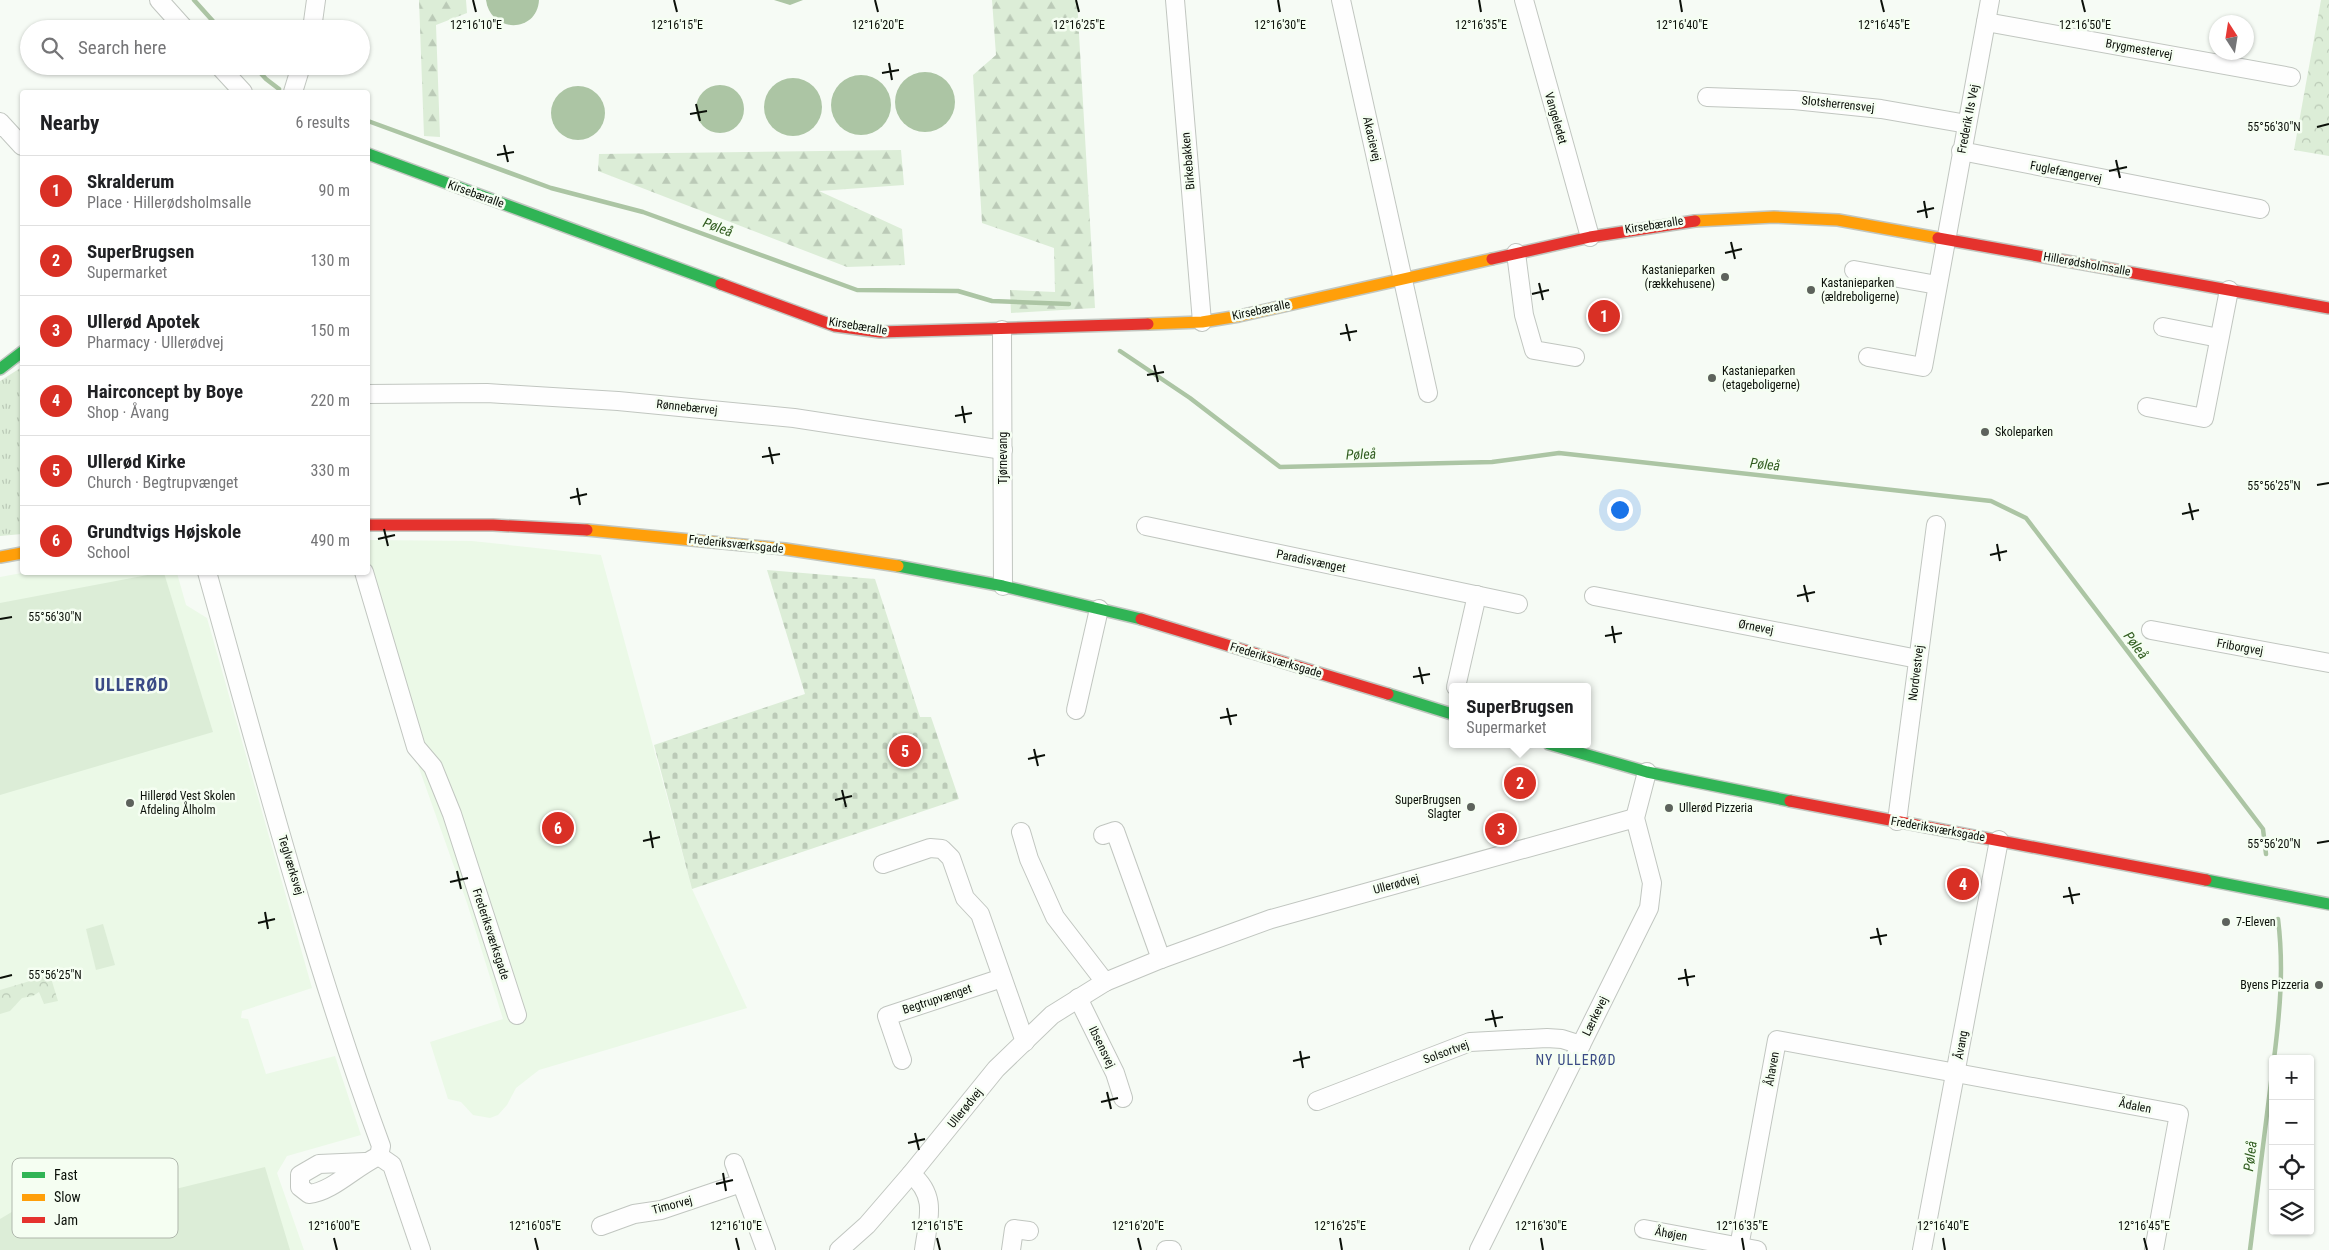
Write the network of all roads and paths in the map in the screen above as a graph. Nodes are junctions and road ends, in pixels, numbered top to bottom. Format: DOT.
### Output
graph roads {
  1 [pos="159,0"];
  2 [pos="316,0"];
  3 [pos="1175,0"];
  4 [pos="1340,0"];
  5 [pos="1524,0"];
  6 [pos="1990,0"];
  7 [pos="177,20"];
  8 [pos="313,20"];
  9 [pos="1986,22"];
  10 [pos="227,75"];
  11 [pos="298,75"];
  12 [pos="2291,78"];
  13 [pos="241,90"];
  14 [pos="294,90"];
  15 [pos="1707,97"];
  16 [pos="0,122"];
  17 [pos="1967,124"];
  18 [pos="20,144"];
  19 [pos="1961,151"];
  20 [pos="370,155"];
  21 [pos="2260,209"];
  22 [pos="1731,216"];
  23 [pos="1590,237"];
  24 [pos="1946,239"];
  25 [pos="1516,253"];
  26 [pos="1854,270"];
  27 [pos="1403,278"];
  28 [pos="1938,286"];
  29 [pos="2229,290"];
  30 [pos="2329,308"];
  31 [pos="1202,322"];
  32 [pos="2163,327"];
  33 [pos="1002,330"];
  34 [pos="2220,338"];
  35 [pos="20,354"];
  36 [pos="1575,357"];
  37 [pos="1868,357"];
  38 [pos="0,369"];
  39 [pos="1428,393"];
  40 [pos="370,394"];
  41 [pos="2147,407"];
  42 [pos="1003,450"];
  43 [pos="370,524"];
  44 [pos="1936,525"];
  45 [pos="1146,526"];
  46 [pos="20,553"];
  47 [pos="0,557"];
  48 [pos="208,575"];
  49 [pos="365,575"];
  50 [pos="1003,586"];
  51 [pos="1477,595"];
  52 [pos="1594,596"];
  53 [pos="1518,604"];
  54 [pos="1099,609"];
  55 [pos="2151,630"];
  56 [pos="1918,659"];
  57 [pos="2329,663"];
  58 [pos="1457,683"];
  59 [pos="1076,710"];
  60 [pos="1449,710"];
  61 [pos="1563,748"];
  62 [pos="1647,772"];
  63 [pos="1634,818"];
  64 [pos="1897,822"];
  65 [pos="1021,832"];
  66 [pos="1103,835"];
  67 [pos="1999,840"];
  68 [pos="883,864"];
  69 [pos="2329,904"];
  70 [pos="1161,959"];
  71 [pos="1002,978"];
  72 [pos="1105,982"];
  73 [pos="1078,998"];
  74 [pos="517,1015"];
  75 [pos="1025,1042"];
  76 [pos="1580,1045"];
  77 [pos="902,1060"];
  78 [pos="1956,1073"];
  79 [pos="1123,1098"];
  80 [pos="1317,1101"];
  81 [pos="734,1163"];
  82 [pos="911,1174"];
  83 [pos="741,1183"];
  84 [pos="601,1226"];
  85 [pos="1644,1229"];
  86 [pos="1029,1231"];
  87 [pos="1739,1247"];
  88 [pos="421,1250"];
  89 [pos="766,1250"];
  90 [pos="840,1250"];
  91 [pos="924,1250"];
  92 [pos="1012,1250"];
  93 [pos="1166,1250"];
  94 [pos="1172,1250"];
  95 [pos="1479,1250"];
  96 [pos="1757,1250"];
  97 [pos="1922,1250"];
  98 [pos="2154,1250"];
  1 -- 7 [label="street"];
  2 -- 8 [label="street"];
  3 -- 31 [label="street, Birkebakken"];
  4 -- 27 [label="street, Akacievej"];
  5 -- 23 [label="street, Vangeledet"];
  6 -- 9 [label="street, Frederik IIs Vej"];
  9 -- 12 [label="street, Brygmestervej"];
  9 -- 17 [label="street, Frederik IIs Vej"];
  10 -- 13 [label="street"];
  11 -- 14 [label="street"];
  15 -- 17 [label="street, Slotsherrensvej"];
  16 -- 18 [label="street"];
  17 -- 19 [label="street, Frederik IIs Vej"];
  19 -- 21 [label="street, Fuglefængervej"];
  19 -- 24 [label="street, Frederik IIs Vej"];
  20 -- 33 [label="street, Kirsebæralle"];
  22 -- 23 [label="street, Kirsebæralle"];
  22 -- 24 [label="street, Hillerødsholmsalle"];
  23 -- 25 [label="street, Kirsebæralle"];
  24 -- 28 [label="street"];
  24 -- 29 [label="street, Hillerødsholmsalle"];
  25 -- 27 [label="street, Kirsebæralle"];
  25 -- 36 [label="street"];
  26 -- 28 [label="street"];
  27 -- 31 [label="street, Kirsebæralle"];
  27 -- 39 [label="street"];
  28 -- 37 [label="street"];
  29 -- 30 [label="street, Hillerødsholmsalle"];
  29 -- 34 [label="street"];
  31 -- 33 [label="street, Kirsebæralle"];
  32 -- 34 [label="street"];
  33 -- 42 [label="street, Tjørnevang"];
  34 -- 41 [label="street"];
  35 -- 38 [label="street"];
  40 -- 42 [label="street, Rønnebærvej"];
  42 -- 50 [label="street, Tjørnevang"];
  43 -- 50 [label="street, Frederiksværksgade"];
  44 -- 56 [label="street, Nordvestvej"];
  45 -- 51 [label="street, Paradisvænget"];
  46 -- 47 [label="street"];
  48 -- 88 [label="street, Teglværksvej"];
  49 -- 74 [label="street, Frederiksværksgade"];
  50 -- 54 [label="street, Frederiksværksgade"];
  51 -- 53 [label="street, Paradisvænget"];
  51 -- 58 [label="street"];
  52 -- 56 [label="street, Ørnevej"];
  54 -- 59 [label="street"];
  54 -- 60 [label="street, Frederiksværksgade"];
  55 -- 57 [label="street, Friborgvej"];
  56 -- 64 [label="street, Nordvestvej"];
  61 -- 62 [label="street, Frederiksværksgade"];
  62 -- 63 [label="street"];
  62 -- 64 [label="street, Frederiksværksgade"];
  63 -- 70 [label="street, Ullerødvej"];
  63 -- 76 [label="street, Lærkevej"];
  64 -- 67 [label="street, Frederiksværksgade"];
  65 -- 72 [label="street"];
  66 -- 70 [label="street"];
  67 -- 69 [label="street, Frederiksværksgade"];
  67 -- 78 [label="street, Åvang"];
  68 -- 71 [label="street"];
  70 -- 72 [label="street, Ullerødvej"];
  71 -- 75 [label="street"];
  71 -- 77 [label="street, Begtrupvænget"];
  72 -- 73 [label="street, Ullerødvej"];
  73 -- 75 [label="street, Ullerødvej"];
  73 -- 79 [label="street, Ibsensvej"];
  75 -- 82 [label="street, Ullerødvej"];
  76 -- 80 [label="street, Solsortvej"];
  76 -- 95 [label="street, Lærkevej"];
  78 -- 87 [label="street, Åhaven"];
  78 -- 97 [label="street, Åvang"];
  78 -- 98 [label="street, Ådalen"];
  81 -- 83 [label="street"];
  82 -- 90 [label="street, Ullerødvej"];
  82 -- 91 [label="street"];
  83 -- 84 [label="street, Timorvej"];
  83 -- 89 [label="street"];
  85 -- 87 [label="street, Åhøjen"];
  86 -- 92 [label="street"];
  87 -- 96 [label="street, Åhøjen"];
  93 -- 94 [label="street"];
}
